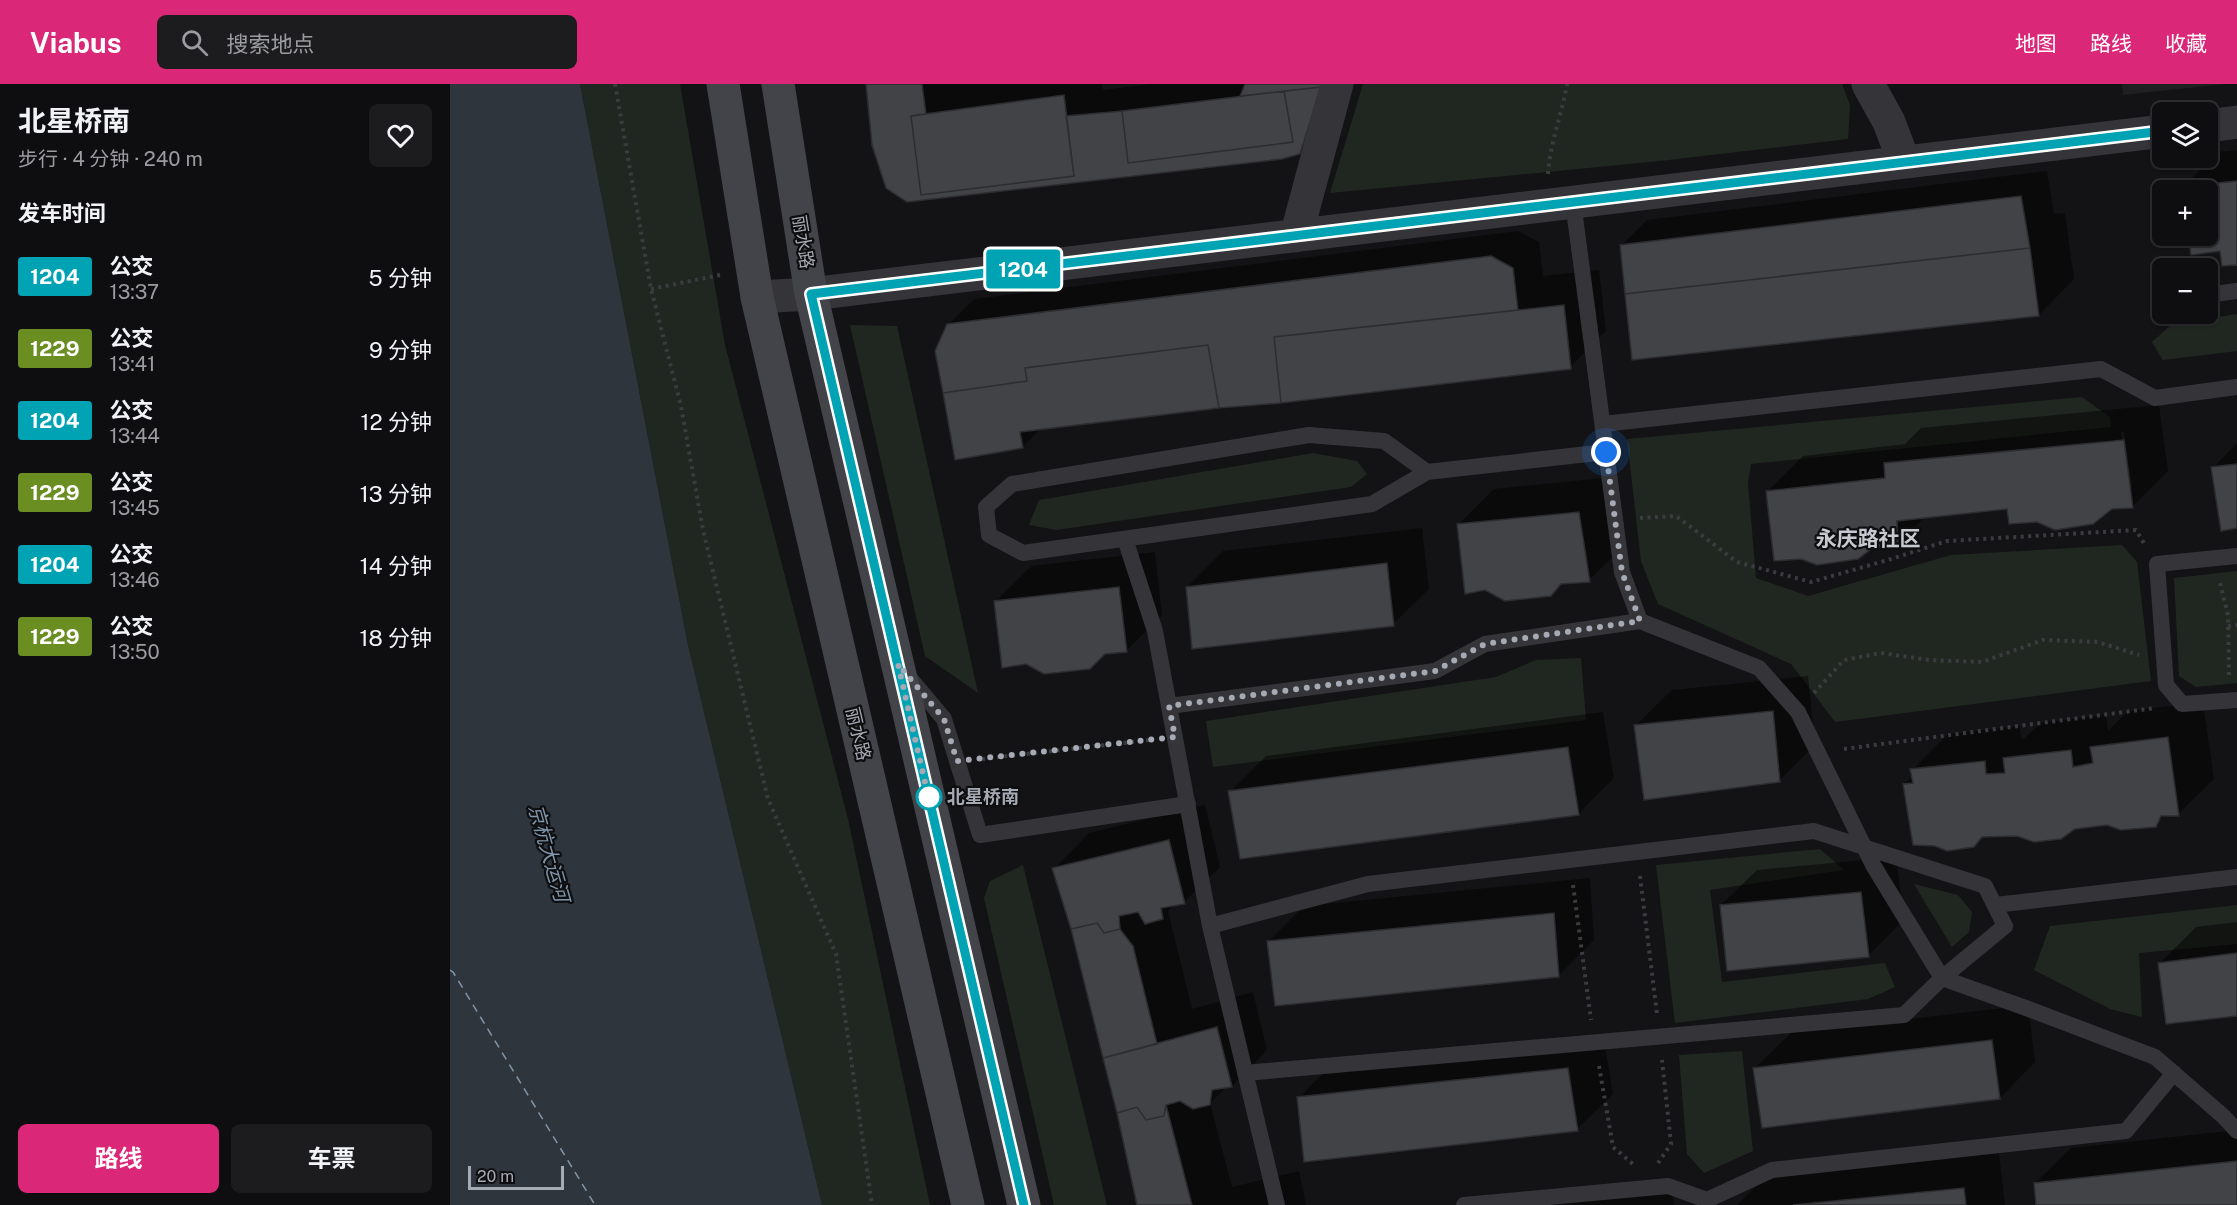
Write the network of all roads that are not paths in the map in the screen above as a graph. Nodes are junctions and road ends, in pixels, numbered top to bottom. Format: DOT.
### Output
graph roads {
  1 [pos="723,84"];
  2 [pos="778,84"];
  3 [pos="1337,84"];
  4 [pos="1868,84"];
  5 [pos="2237,122"];
  6 [pos="2218,125"];
  7 [pos="2152,132"];
  8 [pos="1904,162"];
  9 [pos="1559,204"];
  10 [pos="1296,236"];
  11 [pos="755,283"];
  12 [pos="2237,291"];
  13 [pos="2218,293"];
  14 [pos="811,294"];
  15 [pos="2237,387"];
  16 [pos="1603,424"];
  17 [pos="1606,452"];
  18 [pos="1427,472"];
  19 [pos="1125,538"];
  20 [pos="2237,556"];
  21 [pos="1640,621"];
  22 [pos="898,664"];
  23 [pos="2233,700"];
  24 [pos="1169,706"];
  25 [pos="1188,804"];
  26 [pos="1865,848"];
  27 [pos="2237,877"];
  28 [pos="1995,905"];
  29 [pos="1210,926"];
  30 [pos="1942,978"];
  31 [pos="1245,1073"];
  32 [pos="2174,1073"];
  33 [pos="2237,1131"];
  34 [pos="1708,1202"];
  35 [pos="968,1205"];
  36 [pos="1024,1205"];
  37 [pos="1277,1205"];
  38 [pos="1464,1205"];
  1 -- 11 [label="main road, 丽水路"];
  2 -- 14 [label="main road, 丽水路"];
  3 -- 10 [label="street"];
  4 -- 8 [label="street"];
  5 -- 6 [label="street"];
  7 -- 8 [label="street"];
  8 -- 9 [label="street"];
  9 -- 10 [label="street"];
  9 -- 16 [label="lane"];
  10 -- 14 [label="street"];
  11 -- 14 [label="street"];
  11 -- 35 [label="main road, 丽水路"];
  12 -- 13 [label="lane"];
  14 -- 22 [label="main road, 丽水路"];
  15 -- 16 [label="lane"];
  16 -- 17 [label="lane"];
  17 -- 18 [label="lane"];
  17 -- 21 [label="lane"];
  18 -- 19 [label="lane"];
  18 -- 19 [label="lane"];
  19 -- 24 [label="lane"];
  20 -- 23 [label="lane"];
  21 -- 24 [label="lane"];
  21 -- 26 [label="lane"];
  22 -- 25 [label="lane"];
  22 -- 36 [label="main road, 丽水路"];
  24 -- 25 [label="lane"];
  25 -- 29 [label="lane"];
  26 -- 28 [label="lane"];
  26 -- 29 [label="lane"];
  26 -- 30 [label="lane"];
  27 -- 28 [label="lane"];
  28 -- 30 [label="lane"];
  29 -- 31 [label="lane"];
  30 -- 31 [label="lane"];
  30 -- 32 [label="lane"];
  31 -- 37 [label="lane"];
  32 -- 33 [label="lane"];
  32 -- 34 [label="lane"];
  34 -- 38 [label="lane"];
}
